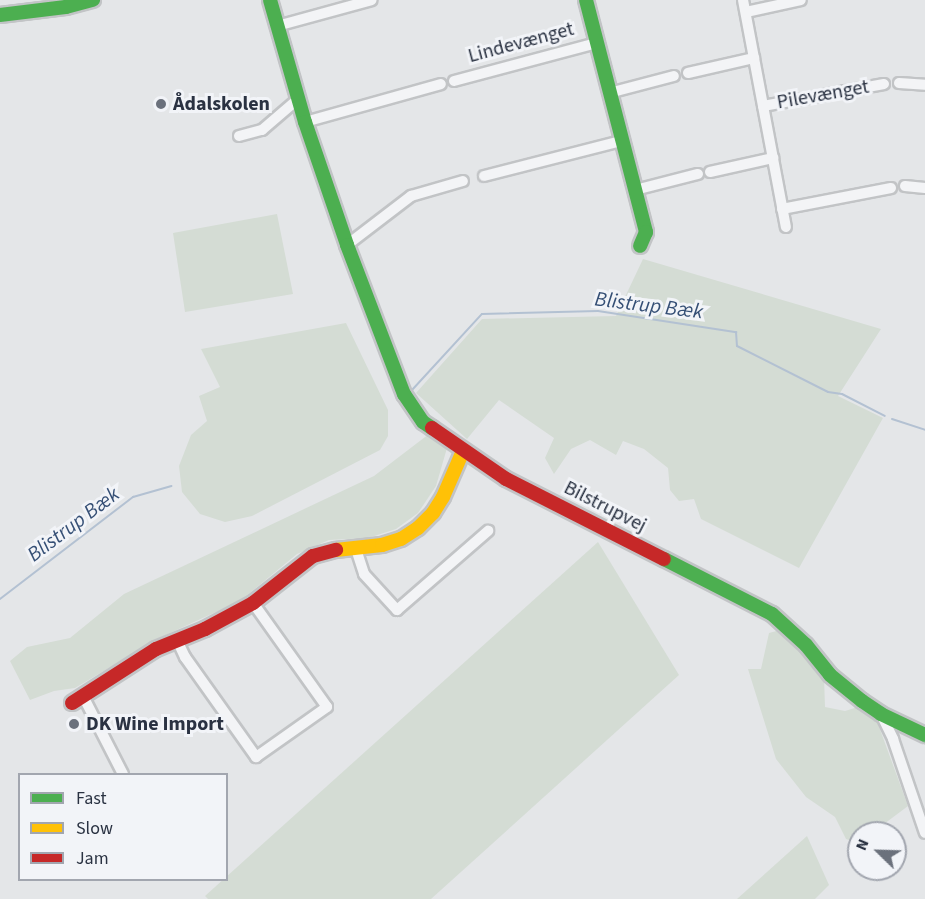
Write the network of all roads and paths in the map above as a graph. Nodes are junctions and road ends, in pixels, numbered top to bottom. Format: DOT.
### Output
graph roads {
  1 [pos="93,0"];
  2 [pos="270,0"];
  3 [pos="372,0"];
  4 [pos="588,0"];
  5 [pos="743,0"];
  6 [pos="801,0"];
  7 [pos="746,12"];
  8 [pos="0,15"];
  9 [pos="277,26"];
  10 [pos="597,43"];
  11 [pos="754,58"];
  12 [pos="688,73"];
  13 [pos="674,76"];
  14 [pos="454,81"];
  15 [pos="441,84"];
  16 [pos="884,84"];
  17 [pos="899,84"];
  18 [pos="925,85"];
  19 [pos="609,93"];
  20 [pos="298,99"];
  21 [pos="763,106"];
  22 [pos="305,122"];
  23 [pos="239,136"];
  24 [pos="621,141"];
  25 [pos="773,158"];
  26 [pos="710,172"];
  27 [pos="698,174"];
  28 [pos="484,176"];
  29 [pos="463,182"];
  30 [pos="905,186"];
  31 [pos="891,188"];
  32 [pos="925,188"];
  33 [pos="634,190"];
  34 [pos="782,209"];
  35 [pos="786,227"];
  36 [pos="347,245"];
  37 [pos="640,246"];
  38 [pos="463,451"];
  39 [pos="488,531"];
  40 [pos="356,549"];
  41 [pos="253,603"];
  42 [pos="177,640"];
  43 [pos="78,700"];
  44 [pos="881,714"];
  45 [pos="925,735"];
  46 [pos="122,773"];
  47 [pos="925,833"];
  1 -- 8 [label="street"];
  2 -- 9 [label="street, Bilstrupvej"];
  3 -- 9 [label="street"];
  4 -- 10 [label="street, Lindevænget"];
  5 -- 7 [label="street, Pilevænget"];
  6 -- 7 [label="street"];
  7 -- 11 [label="street, Pilevænget"];
  9 -- 20 [label="street, Bilstrupvej"];
  10 -- 14 [label="street, Lindevænget"];
  10 -- 19 [label="street, Lindevænget"];
  11 -- 12 [label="street"];
  11 -- 21 [label="street, Pilevænget"];
  13 -- 19 [label="street"];
  15 -- 22 [label="street"];
  16 -- 21 [label="street, Pilevænget"];
  17 -- 18 [label="street"];
  19 -- 24 [label="street, Lindevænget"];
  20 -- 22 [label="street, Bilstrupvej"];
  20 -- 23 [label="street"];
  21 -- 25 [label="street, Pilevænget"];
  22 -- 36 [label="street, Bilstrupvej"];
  24 -- 28 [label="street"];
  24 -- 33 [label="street, Lindevænget"];
  25 -- 26 [label="street"];
  25 -- 34 [label="street, Pilevænget"];
  27 -- 33 [label="street"];
  29 -- 36 [label="street"];
  30 -- 32 [label="street"];
  31 -- 34 [label="street"];
  33 -- 37 [label="street, Lindevænget"];
  34 -- 35 [label="street, Pilevænget"];
  36 -- 38 [label="street, Bilstrupvej"];
  38 -- 40 [label="street"];
  38 -- 44 [label="street, Bilstrupvej"];
  39 -- 40 [label="street"];
  40 -- 41 [label="street"];
  41 -- 42 [label="street"];
  41 -- 42 [label="street"];
  42 -- 43 [label="street"];
  43 -- 46 [label="street"];
  44 -- 45 [label="street, Bilstrupvej"];
  44 -- 47 [label="street"];
}
